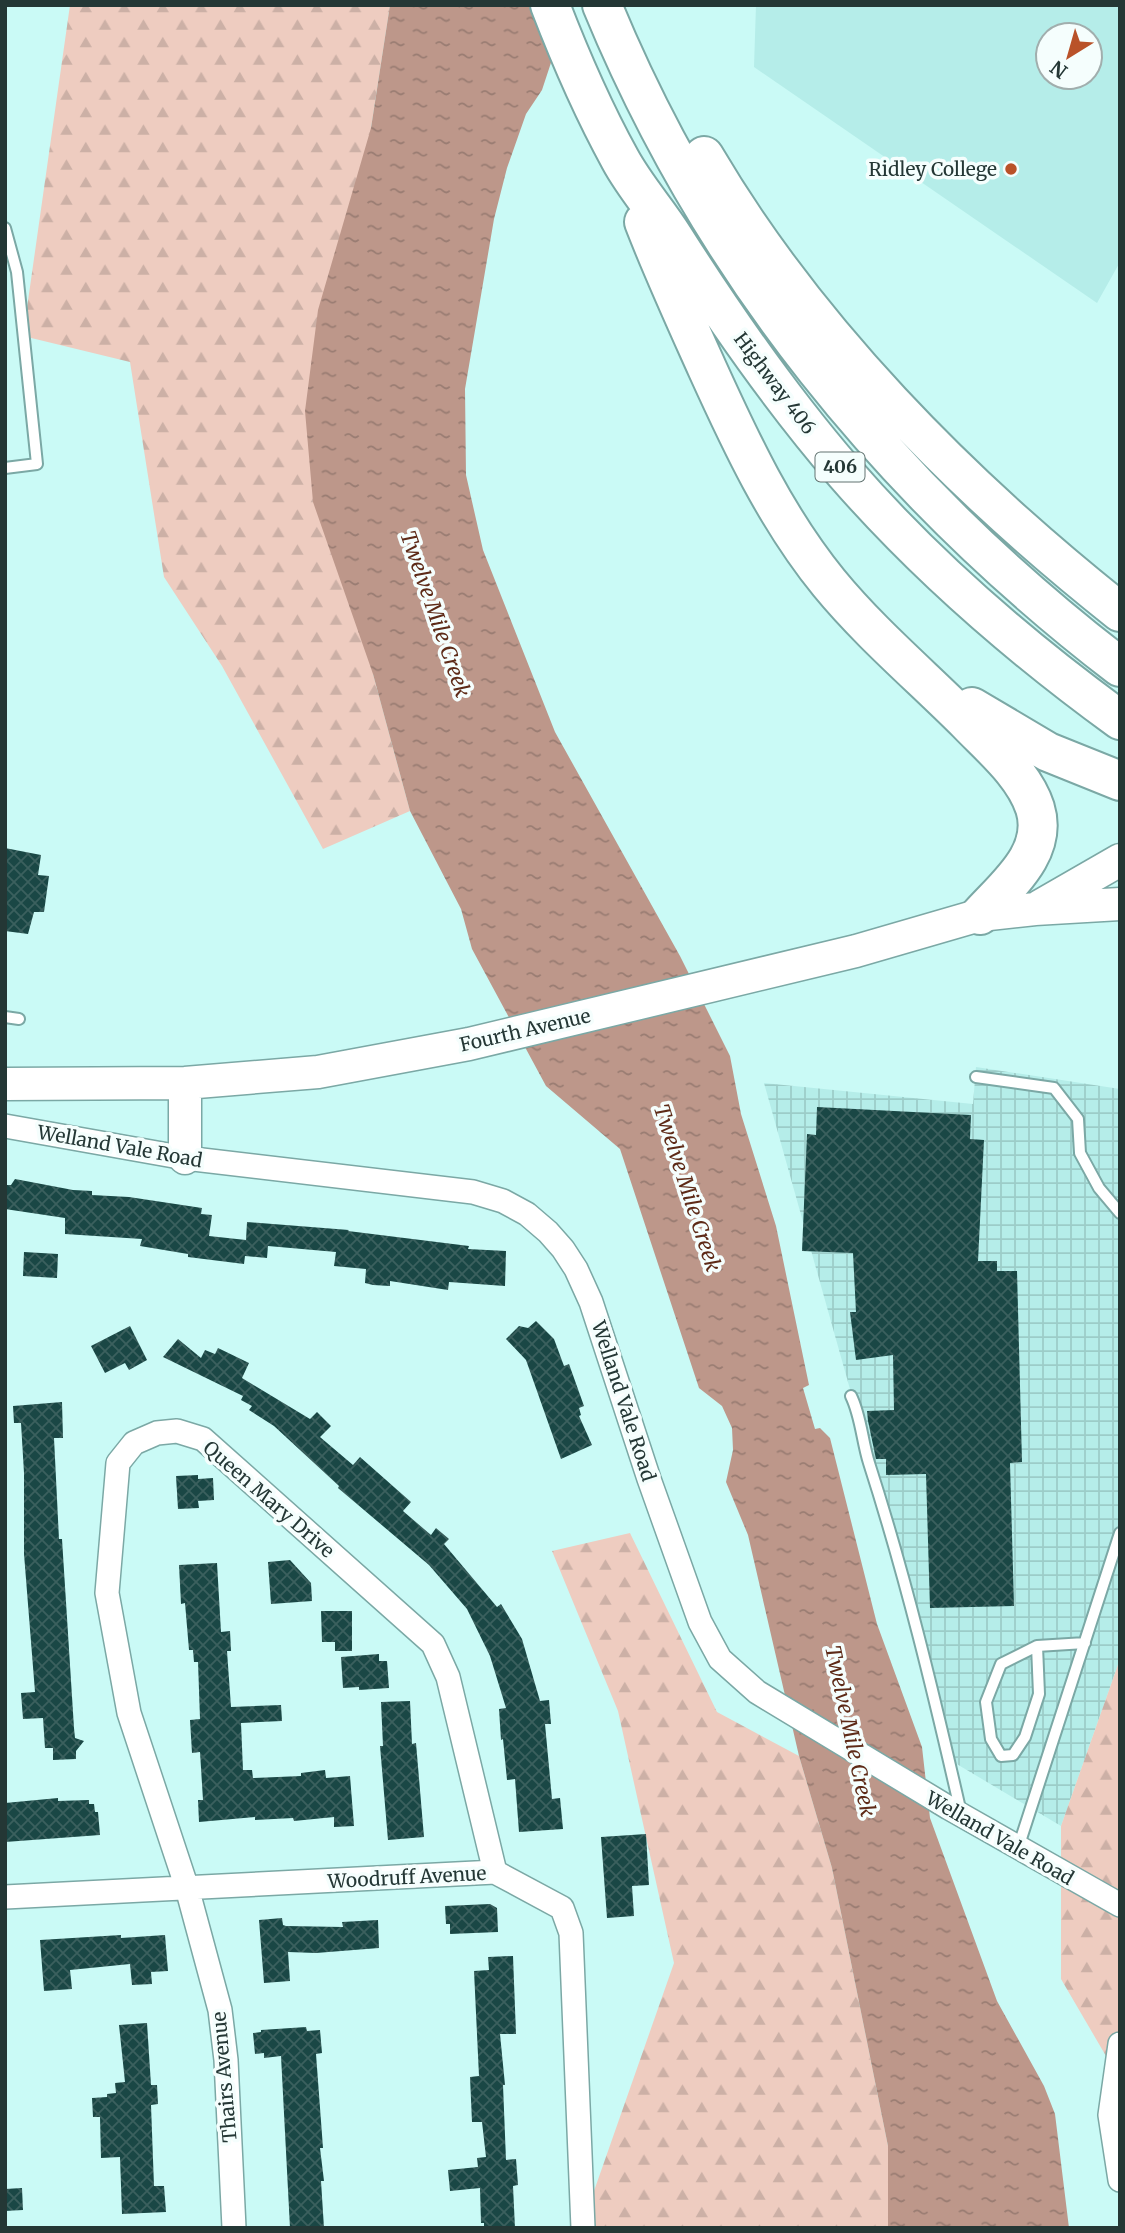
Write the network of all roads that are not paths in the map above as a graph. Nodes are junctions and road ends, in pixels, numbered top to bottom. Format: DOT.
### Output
graph roads {
  1 [pos="550,5"];
  2 [pos="602,5"];
  3 [pos="622,5"];
  4 [pos="621,161"];
  5 [pos="5,228"];
  6 [pos="5,468"];
  7 [pos="1120,612"];
  8 [pos="891,648"];
  9 [pos="1120,667"];
  10 [pos="1120,720"];
  11 [pos="1120,781"];
  12 [pos="1120,860"];
  13 [pos="1120,904"];
  14 [pos="1035,909"];
  15 [pos="980,915"];
  16 [pos="5,1017"];
  17 [pos="19,1019"];
  18 [pos="976,1077"];
  19 [pos="186,1083"];
  20 [pos="5,1084"];
  21 [pos="5,1126"];
  22 [pos="185,1158"];
  23 [pos="1120,1213"];
  24 [pos="851,1396"];
  25 [pos="1120,1533"];
  26 [pos="1085,1643"];
  27 [pos="1037,1646"];
  28 [pos="955,1812"];
  29 [pos="1018,1848"];
  30 [pos="495,1872"];
  31 [pos="187,1888"];
  32 [pos="5,1897"];
  33 [pos="1116,1903"];
  34 [pos="1120,2044"];
  35 [pos="1120,2179"];
  36 [pos="234,2228"];
  37 [pos="583,2228"];
  1 -- 4 [label="highway, Highway 406 / 406"];
  2 -- 9 [label="highway, Highway 406 / 406"];
  3 -- 7 [label="highway"];
  4 -- 8 [label="highway"];
  4 -- 10 [label="highway, Highway 406 / 406"];
  5 -- 6 [label="lane"];
  8 -- 11 [label="highway"];
  8 -- 15 [label="highway"];
  12 -- 14 [label="main road, Fourth Avenue"];
  13 -- 14 [label="main road, Fourth Avenue"];
  14 -- 15 [label="main road, Fourth Avenue"];
  15 -- 19 [label="main road, Fourth Avenue"];
  16 -- 17 [label="lane"];
  18 -- 23 [label="lane"];
  19 -- 20 [label="main road, Fourth Avenue"];
  19 -- 22 [label="main road"];
  21 -- 22 [label="street, Welland Vale Road"];
  22 -- 28 [label="street, Welland Vale Road"];
  24 -- 28 [label="lane"];
  25 -- 26 [label="lane"];
  26 -- 27 [label="lane"];
  26 -- 29 [label="lane"];
  27 -- 27 [label="lane"];
  28 -- 29 [label="street, Welland Vale Road"];
  29 -- 33 [label="street, Welland Vale Road"];
  30 -- 31 [label="street, Woodruff Avenue"];
  30 -- 31 [label="street, Queen Mary Drive"];
  30 -- 37 [label="street, Woodruff Avenue"];
  31 -- 32 [label="street, Woodruff Avenue"];
  31 -- 36 [label="street, Thairs Avenue"];
  34 -- 35 [label="street"];
}
